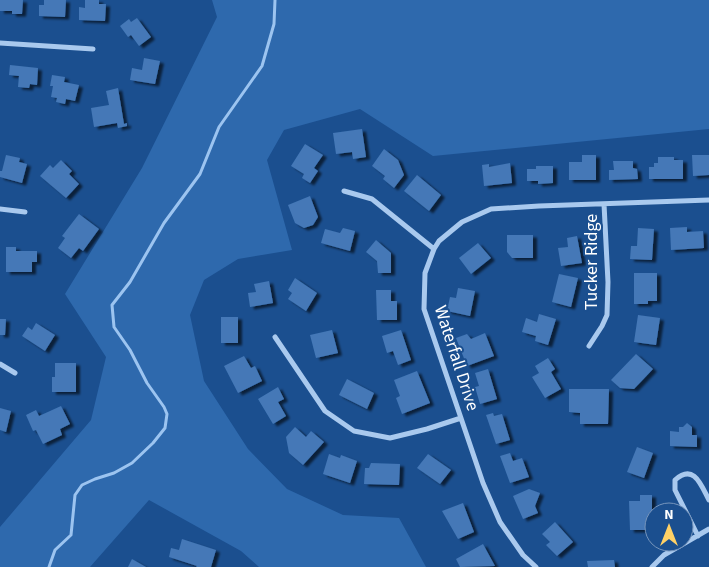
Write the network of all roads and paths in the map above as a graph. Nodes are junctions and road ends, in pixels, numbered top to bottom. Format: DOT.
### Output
graph roads {
  1 [pos="0,42"];
  2 [pos="93,49"];
  3 [pos="344,191"];
  4 [pos="709,200"];
  5 [pos="604,204"];
  6 [pos="0,209"];
  7 [pos="25,212"];
  8 [pos="434,249"];
  9 [pos="275,337"];
  10 [pos="589,346"];
  11 [pos="0,364"];
  12 [pos="15,372"];
  13 [pos="461,418"];
  14 [pos="709,500"];
  15 [pos="709,529"];
  16 [pos="698,536"];
  17 [pos="536,567"];
  18 [pos="652,567"];
  1 -- 2 [label="street"];
  3 -- 8 [label="street"];
  4 -- 5 [label="street, Waterfall Drive"];
  5 -- 8 [label="street, Waterfall Drive"];
  5 -- 10 [label="street, Tucker Ridge"];
  6 -- 7 [label="street"];
  8 -- 13 [label="street, Waterfall Drive"];
  9 -- 13 [label="street"];
  11 -- 12 [label="street"];
  13 -- 17 [label="street, Waterfall Drive"];
  14 -- 16 [label="street"];
  15 -- 16 [label="street"];
  16 -- 18 [label="street"];
}
